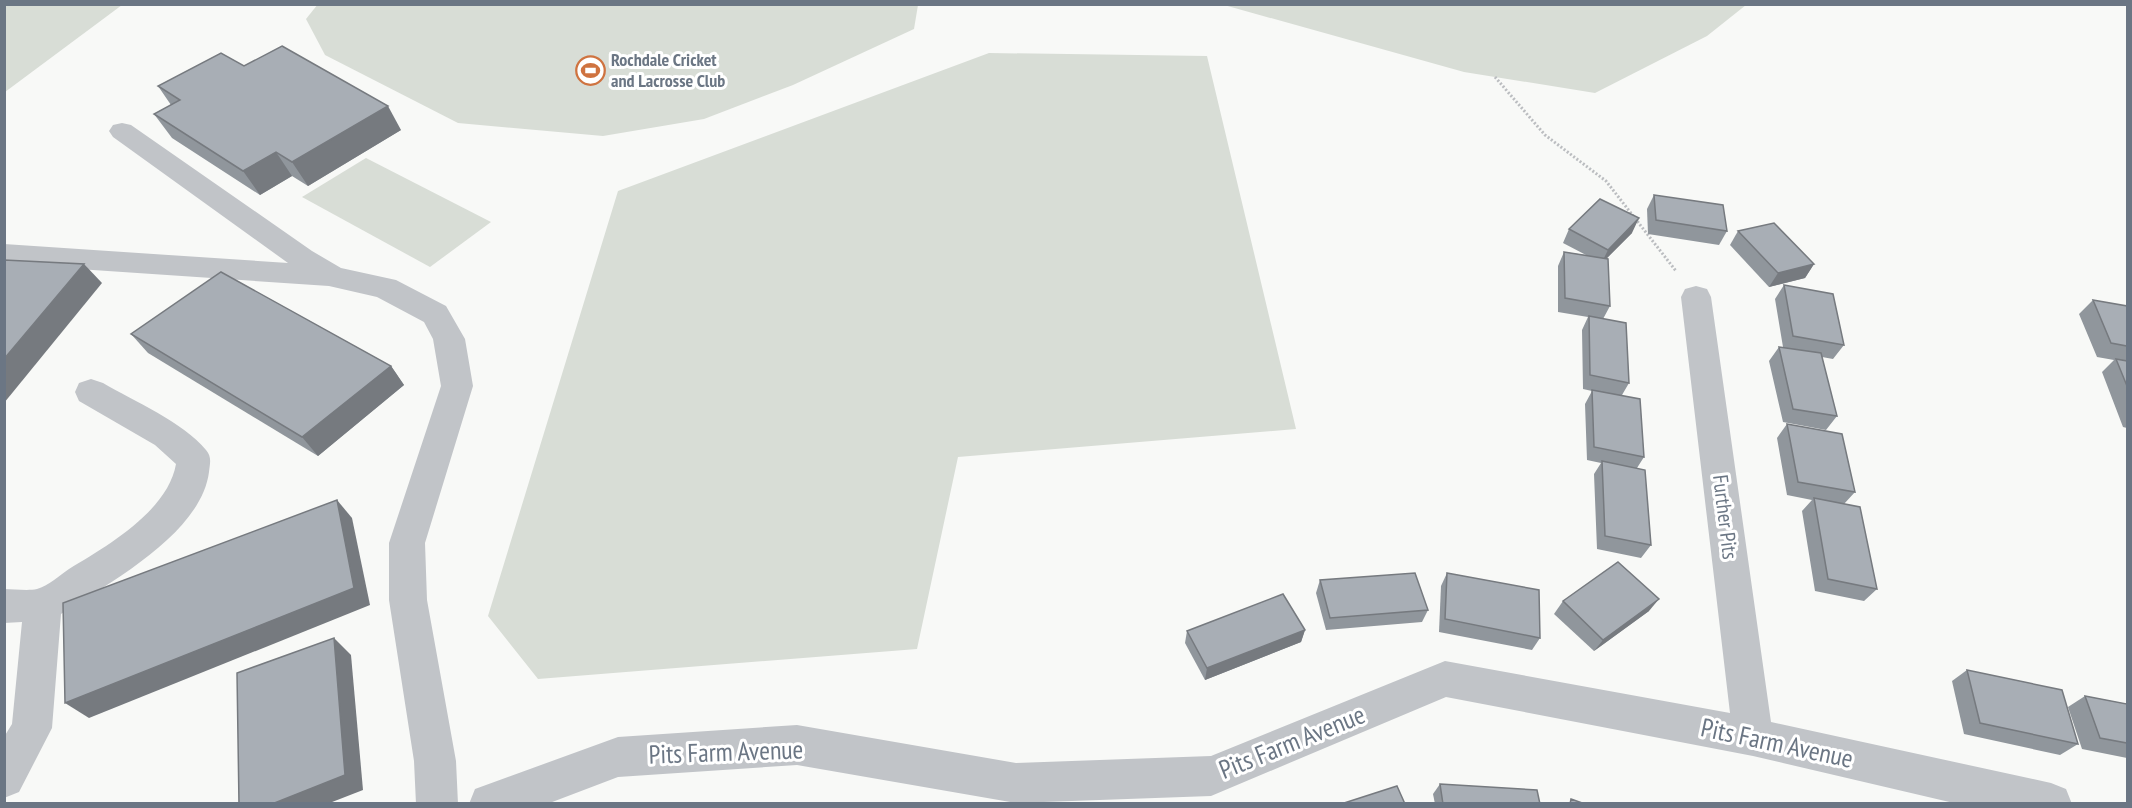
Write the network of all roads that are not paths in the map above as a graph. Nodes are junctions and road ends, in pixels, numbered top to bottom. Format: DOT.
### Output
graph roads {
  1 [pos="122,130"];
  2 [pos="4,254"];
  3 [pos="333,277"];
  4 [pos="1696,297"];
  5 [pos="91,392"];
  6 [pos="43,605"];
  7 [pos="4,606"];
  8 [pos="1753,737"];
  9 [pos="4,778"];
  10 [pos="437,804"];
  11 [pos="490,804"];
  12 [pos="2051,804"];
  1 -- 3 [label="street"];
  2 -- 3 [label="street"];
  3 -- 10 [label="street"];
  4 -- 8 [label="street, Further Pits"];
  5 -- 6 [label="street"];
  6 -- 7 [label="street"];
  6 -- 9 [label="street"];
  8 -- 11 [label="street, Pits Farm Avenue"];
  8 -- 12 [label="street, Pits Farm Avenue"];
}
